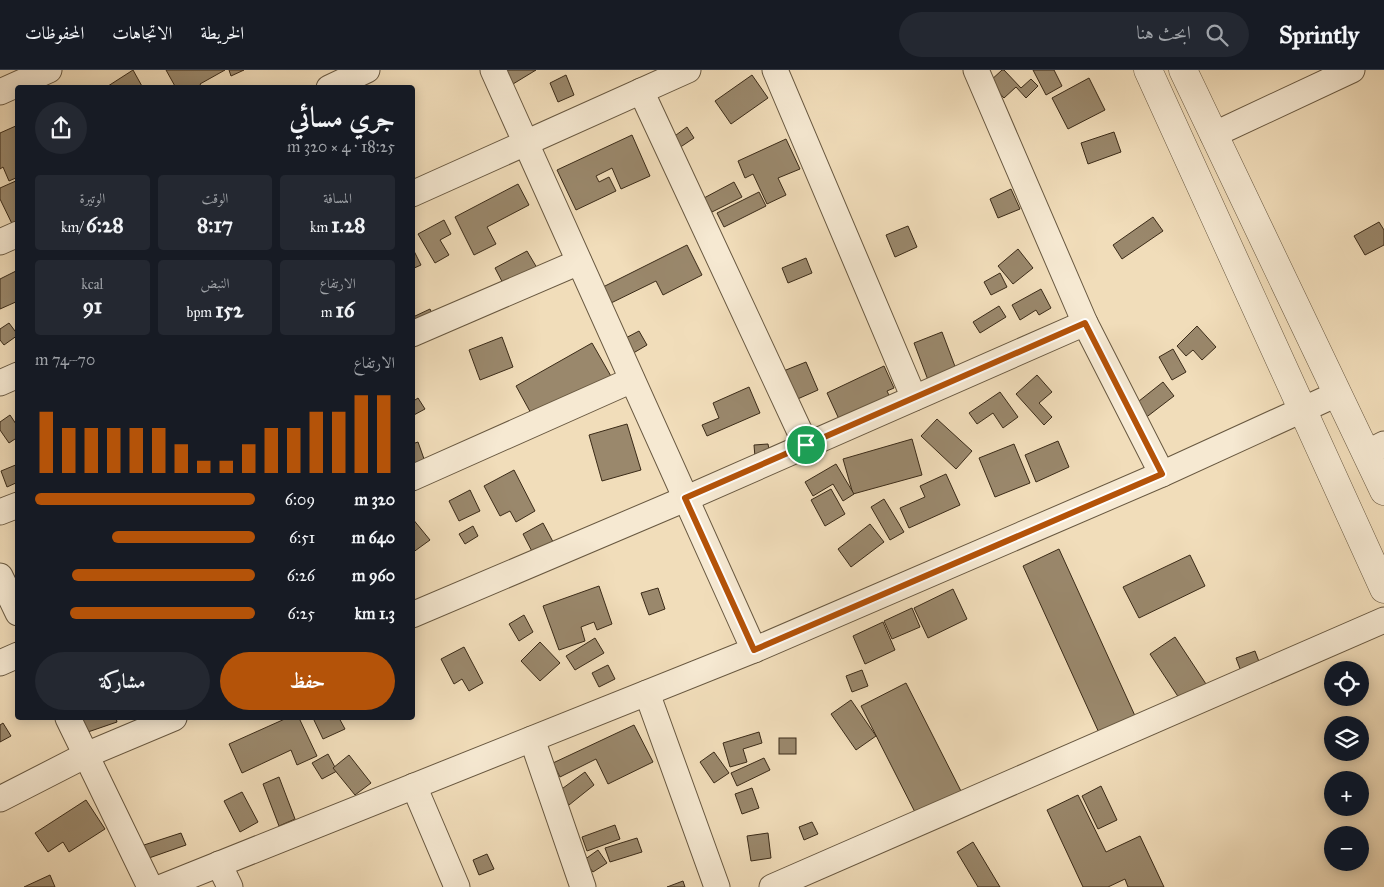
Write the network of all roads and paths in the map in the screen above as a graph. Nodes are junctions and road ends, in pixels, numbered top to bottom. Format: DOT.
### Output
graph roads {
  1 [pos="48,70"];
  2 [pos="367,70"];
  3 [pos="493,70"];
  4 [pos="688,70"];
  5 [pos="775,70"];
  6 [pos="976,70"];
  7 [pos="1148,70"];
  8 [pos="1183,70"];
  9 [pos="1352,70"];
  10 [pos="15,85"];
  11 [pos="15,85"];
  12 [pos="335,85"];
  13 [pos="641,91"];
  14 [pos="0,92"];
  15 [pos="1213,135"];
  16 [pos="526,142"];
  17 [pos="415,193"];
  18 [pos="15,235"];
  19 [pos="0,242"];
  20 [pos="579,262"];
  21 [pos="1085,323"];
  22 [pos="415,333"];
  23 [pos="15,376"];
  24 [pos="632,380"];
  25 [pos="0,383"];
  26 [pos="1337,394"];
  27 [pos="914,398"];
  28 [pos="1302,409"];
  29 [pos="806,445"];
  30 [pos="1375,449"];
  31 [pos="1162,474"];
  32 [pos="415,477"];
  33 [pos="1384,492"];
  34 [pos="685,498"];
  35 [pos="15,506"];
  36 [pos="0,512"];
  37 [pos="0,576"];
  38 [pos="1384,589"];
  39 [pos="15,607"];
  40 [pos="415,614"];
  41 [pos="1384,620"];
  42 [pos="754,650"];
  43 [pos="15,656"];
  44 [pos="0,663"];
  45 [pos="646,693"];
  46 [pos="69,720"];
  47 [pos="169,720"];
  48 [pos="532,739"];
  49 [pos="86,755"];
  50 [pos="414,786"];
  51 [pos="0,799"];
  52 [pos="219,864"];
  53 [pos="150,887"];
  54 [pos="162,887"];
  55 [pos="230,887"];
  56 [pos="457,887"];
  57 [pos="583,887"];
  58 [pos="717,887"];
  59 [pos="772,887"];
  1 -- 11 [label="street"];
  2 -- 12 [label="street"];
  3 -- 16 [label="street"];
  4 -- 13 [label="street"];
  5 -- 27 [label="street"];
  6 -- 21 [label="street"];
  7 -- 28 [label="street"];
  8 -- 15 [label="street"];
  9 -- 15 [label="street"];
  10 -- 14 [label="street"];
  13 -- 16 [label="street"];
  13 -- 29 [label="street"];
  15 -- 26 [label="street"];
  16 -- 17 [label="street"];
  16 -- 20 [label="street"];
  18 -- 19 [label="street"];
  20 -- 22 [label="street"];
  20 -- 24 [label="street"];
  21 -- 27 [label="street"];
  21 -- 31 [label="street"];
  23 -- 25 [label="street"];
  24 -- 32 [label="street"];
  24 -- 34 [label="street"];
  26 -- 28 [label="street"];
  26 -- 30 [label="street"];
  27 -- 29 [label="street"];
  28 -- 31 [label="street"];
  28 -- 38 [label="street"];
  29 -- 34 [label="street"];
  30 -- 33 [label="street"];
  31 -- 42 [label="street"];
  34 -- 40 [label="street"];
  34 -- 42 [label="street"];
  35 -- 36 [label="street"];
  37 -- 39 [label="street"];
  41 -- 59 [label="street"];
  42 -- 45 [label="street"];
  43 -- 44 [label="street"];
  45 -- 48 [label="street"];
  45 -- 58 [label="street"];
  46 -- 49 [label="street"];
  47 -- 49 [label="street"];
  48 -- 50 [label="street"];
  48 -- 57 [label="street"];
  49 -- 51 [label="street"];
  49 -- 53 [label="street"];
  50 -- 52 [label="street"];
  50 -- 56 [label="street"];
  52 -- 54 [label="street"];
  52 -- 55 [label="street"];
}
